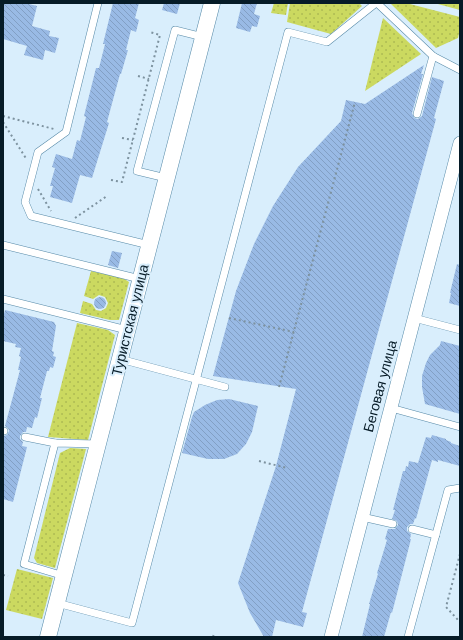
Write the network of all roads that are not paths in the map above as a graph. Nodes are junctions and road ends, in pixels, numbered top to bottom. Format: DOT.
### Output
graph roads {
  1 [pos="98,3"];
  2 [pos="212,3"];
  3 [pos="376,3"];
  4 [pos="203,37"];
  5 [pos="433,56"];
  6 [pos="460,70"];
  7 [pos="417,114"];
  8 [pos="460,143"];
  9 [pos="166,178"];
  10 [pos="3,245"];
  11 [pos="149,245"];
  12 [pos="140,279"];
  13 [pos="3,299"];
  14 [pos="414,318"];
  15 [pos="127,330"];
  16 [pos="460,330"];
  17 [pos="120,359"];
  18 [pos="196,380"];
  19 [pos="225,387"];
  20 [pos="391,408"];
  21 [pos="460,427"];
  22 [pos="25,437"];
  23 [pos="55,443"];
  24 [pos="98,444"];
  25 [pos="460,488"];
  26 [pos="362,517"];
  27 [pos="392,524"];
  28 [pos="412,529"];
  29 [pos="436,535"];
  30 [pos="64,576"];
  31 [pos="57,603"];
  32 [pos="48,637"];
  33 [pos="331,637"];
  34 [pos="408,637"];
  1 -- 11 [label="lane"];
  2 -- 4 [label="street, Туристская улица"];
  3 -- 5 [label="lane"];
  3 -- 18 [label="lane"];
  4 -- 9 [label="street, Туристская улица"];
  4 -- 9 [label="lane"];
  5 -- 6 [label="lane"];
  5 -- 7 [label="lane"];
  8 -- 14 [label="street, Беговая улица"];
  9 -- 11 [label="street, Туристская улица"];
  10 -- 12 [label="lane"];
  11 -- 12 [label="street, Туристская улица"];
  12 -- 15 [label="street, Туристская улица"];
  13 -- 15 [label="lane"];
  14 -- 16 [label="lane"];
  14 -- 20 [label="street, Беговая улица"];
  15 -- 17 [label="street, Туристская улица"];
  17 -- 18 [label="lane"];
  17 -- 24 [label="street, Туристская улица"];
  18 -- 19 [label="lane"];
  18 -- 31 [label="lane"];
  20 -- 21 [label="lane"];
  20 -- 26 [label="street, Беговая улица"];
  22 -- 23 [label="lane"];
  23 -- 24 [label="lane"];
  23 -- 30 [label="lane"];
  24 -- 30 [label="street, Туристская улица"];
  25 -- 29 [label="lane"];
  26 -- 27 [label="lane"];
  26 -- 33 [label="street, Беговая улица"];
  28 -- 29 [label="lane"];
  29 -- 34 [label="lane"];
  30 -- 31 [label="street, Туристская улица"];
  31 -- 32 [label="street, Туристская улица"];
}
